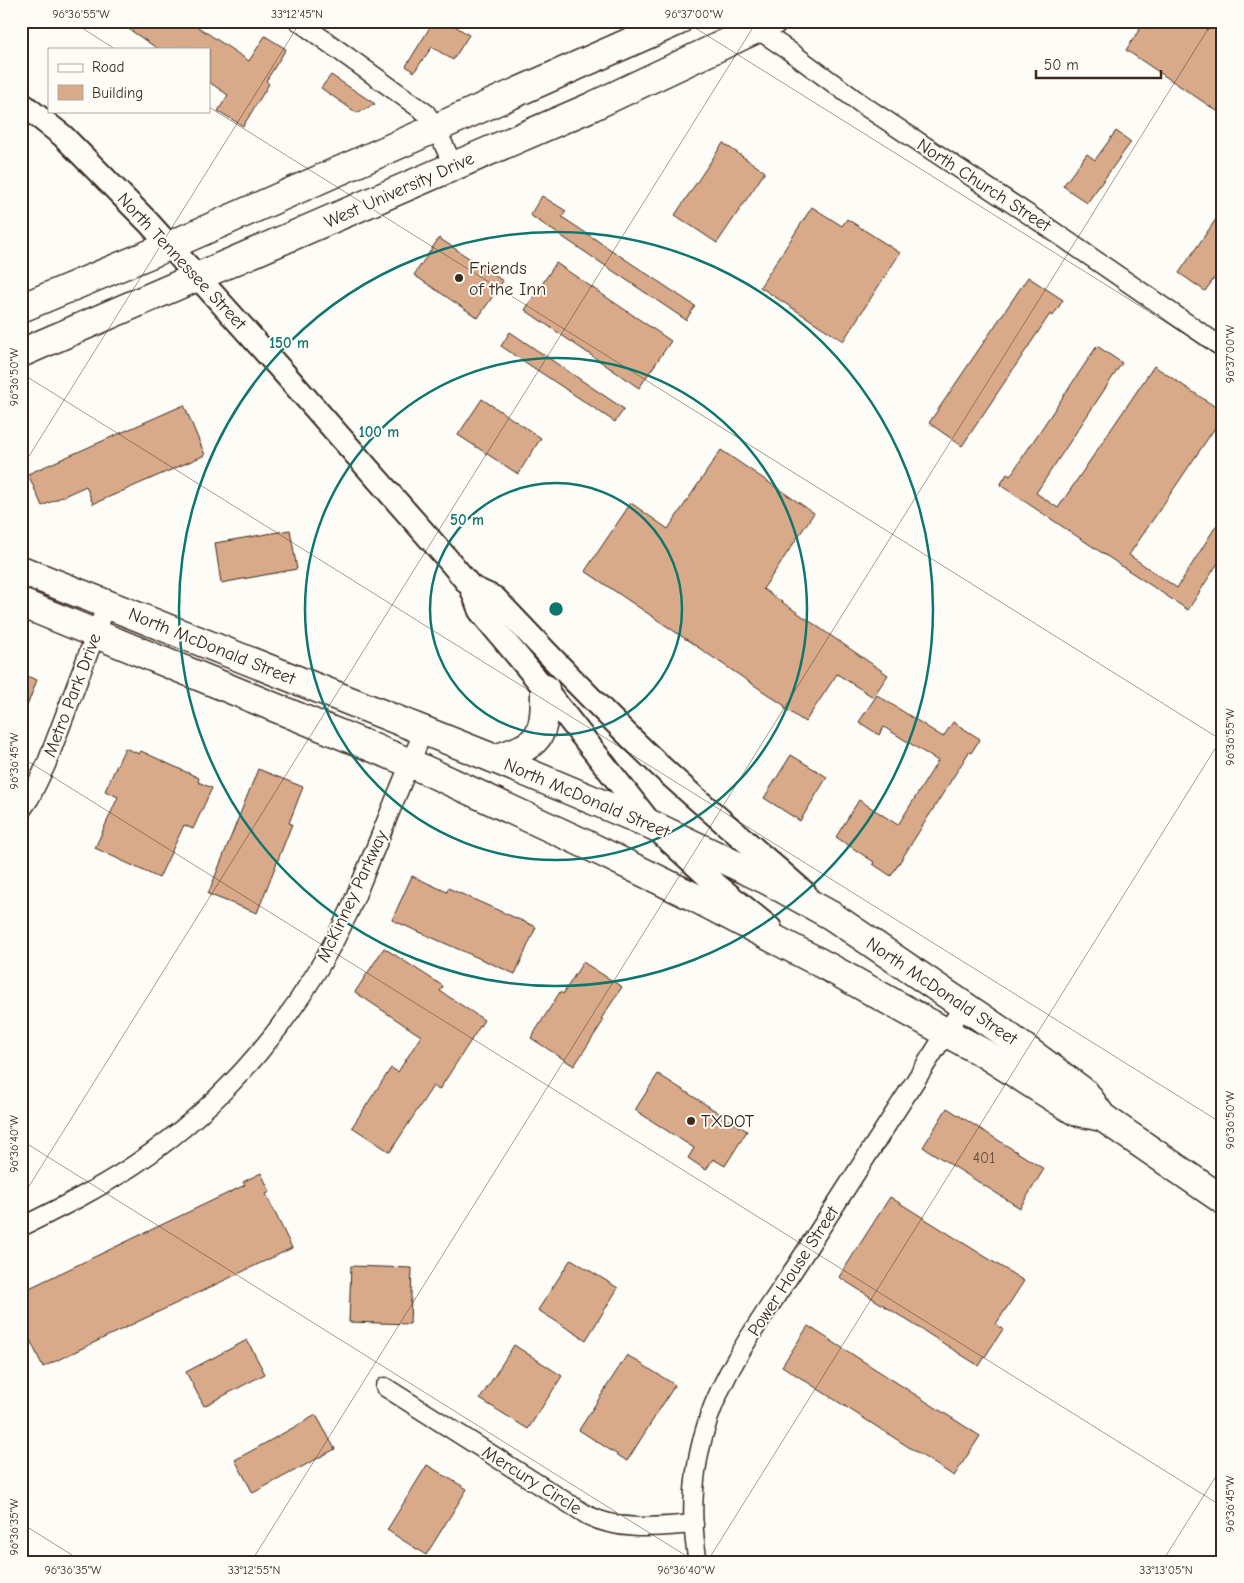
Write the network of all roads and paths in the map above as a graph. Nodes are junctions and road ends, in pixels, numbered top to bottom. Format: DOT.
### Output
graph roads {
  1 [pos="298,21"];
  2 [pos="678,21"];
  3 [pos="759,24"];
  4 [pos="21,103"];
  5 [pos="436,128"];
  6 [pos="453,166"];
  7 [pos="169,246"];
  8 [pos="198,278"];
  9 [pos="21,308"];
  10 [pos="1223,348"];
  11 [pos="21,353"];
  12 [pos="21,570"];
  13 [pos="472,587"];
  14 [pos="21,603"];
  15 [pos="107,604"];
  16 [pos="96,633"];
  17 [pos="545,689"];
  18 [pos="424,730"];
  19 [pos="495,759"];
  20 [pos="410,763"];
  21 [pos="21,811"];
  22 [pos="652,825"];
  23 [pos="832,916"];
  24 [pos="798,952"];
  25 [pos="964,1005"];
  26 [pos="947,1033"];
  27 [pos="1102,1117"];
  28 [pos="1223,1200"];
  29 [pos="21,1227"];
  30 [pos="385,1387"];
  31 [pos="694,1524"];
  32 [pos="698,1562"];
  1 -- 5 [label="street"];
  2 -- 5 [label="main road"];
  3 -- 6 [label="main road, West University Drive"];
  3 -- 10 [label="street, North Church Street"];
  4 -- 7 [label="street, North Tennessee Street"];
  5 -- 6 [label="street"];
  5 -- 7 [label="main road"];
  6 -- 8 [label="main road, West University Drive"];
  7 -- 8 [label="street, North Tennessee Street"];
  7 -- 9 [label="main road"];
  8 -- 11 [label="main road, West University Drive"];
  8 -- 13 [label="street, North Tennessee Street"];
  12 -- 15 [label="main road, North McDonald Street"];
  13 -- 17 [label="street"];
  13 -- 23 [label="street"];
  14 -- 16 [label="main road, North McDonald Street"];
  15 -- 16 [label="street, Metro Park Drive"];
  15 -- 18 [label="main road, North McDonald Street"];
  16 -- 20 [label="main road, North McDonald Street"];
  16 -- 21 [label="street, Metro Park Drive"];
  17 -- 19 [label="main road"];
  17 -- 22 [label="street"];
  18 -- 19 [label="main road, North McDonald Street"];
  18 -- 20 [label="street, McKinney Parkway"];
  19 -- 22 [label="main road, North McDonald Street"];
  20 -- 24 [label="main road, North McDonald Street"];
  20 -- 29 [label="street, McKinney Parkway"];
  22 -- 23 [label="main road, North McDonald Street"];
  22 -- 24 [label="street"];
  23 -- 25 [label="main road, North McDonald Street"];
  24 -- 26 [label="main road, North McDonald Street"];
  25 -- 26 [label="street, Power House Street"];
  25 -- 27 [label="main road, North McDonald Street"];
  26 -- 27 [label="main road, North McDonald Street"];
  26 -- 31 [label="street, Power House Street"];
  27 -- 28 [label="main road, North McDonald Street"];
  30 -- 31 [label="street, Mercury Circle"];
  31 -- 32 [label="street, Power House Street"];
}
